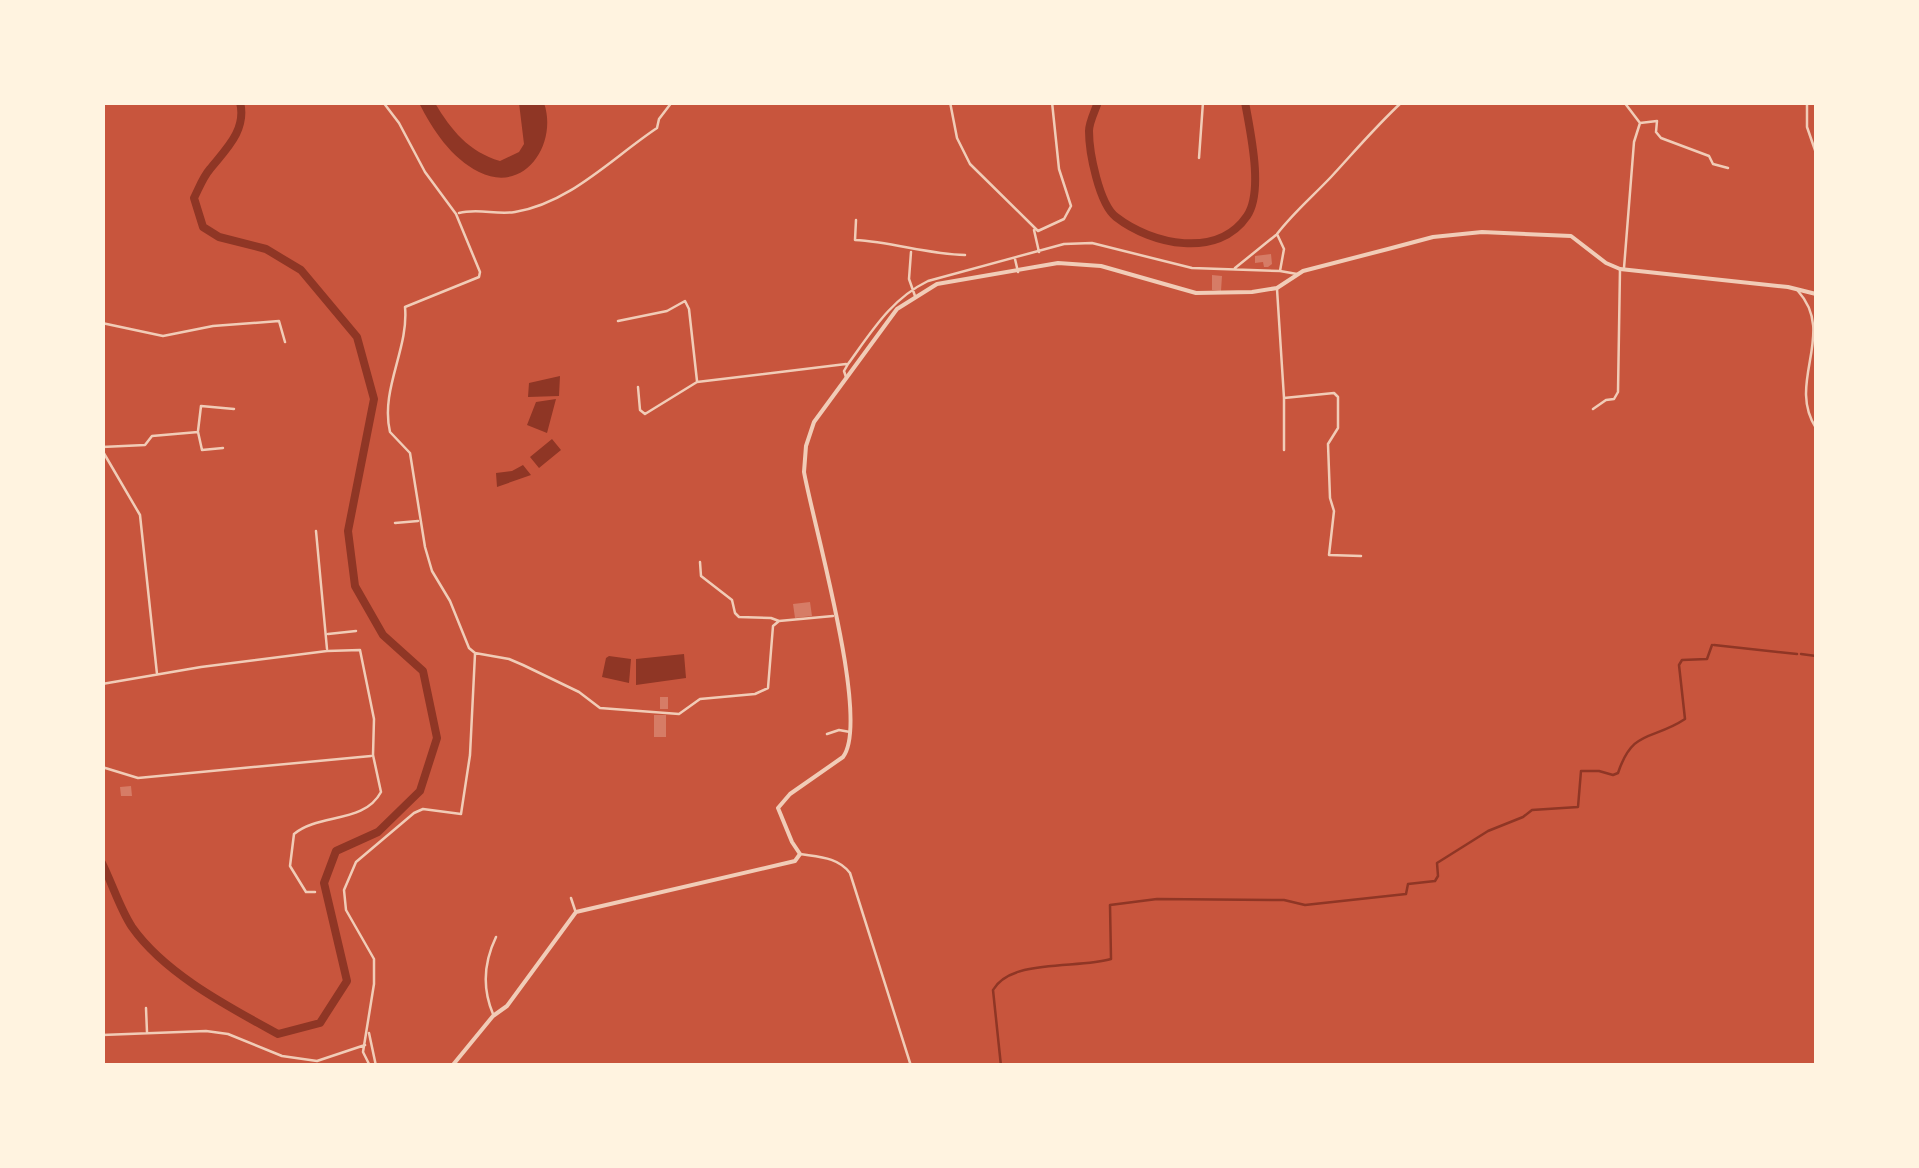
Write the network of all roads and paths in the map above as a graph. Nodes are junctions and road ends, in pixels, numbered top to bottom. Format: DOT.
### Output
graph roads {
  1 [pos="384,102"];
  2 [pos="672,102"];
  3 [pos="950,102"];
  4 [pos="1052,102"];
  5 [pos="1203,102"];
  6 [pos="1402,102"];
  7 [pos="1624,102"];
  8 [pos="1807,102"];
  9 [pos="1640,123"];
  10 [pos="1816,152"];
  11 [pos="1199,158"];
  12 [pos="1728,168"];
  13 [pos="456,214"];
  14 [pos="856,220"];
  15 [pos="1034,229"];
  16 [pos="1277,234"];
  17 [pos="912,250"];
  18 [pos="1039,252"];
  19 [pos="965,256"];
  20 [pos="1014,257"];
  21 [pos="1233,269"];
  22 [pos="1622,269"];
  23 [pos="1280,271"];
  24 [pos="1018,272"];
  25 [pos="1298,274"];
  26 [pos="912,288"];
  27 [pos="1277,288"];
  28 [pos="1798,290"];
  29 [pos="1816,294"];
  30 [pos="916,296"];
  31 [pos="618,321"];
  32 [pos="102,323"];
  33 [pos="285,342"];
  34 [pos="848,364"];
  35 [pos="847,379"];
  36 [pos="697,382"];
  37 [pos="638,386"];
  38 [pos="1284,398"];
  39 [pos="234,409"];
  40 [pos="1592,409"];
  41 [pos="1816,428"];
  42 [pos="198,432"];
  43 [pos="102,448"];
  44 [pos="223,448"];
  45 [pos="1284,450"];
  46 [pos="421,520"];
  47 [pos="395,523"];
  48 [pos="316,531"];
  49 [pos="1362,556"];
  50 [pos="700,562"];
  51 [pos="835,616"];
  52 [pos="779,621"];
  53 [pos="356,630"];
  54 [pos="326,634"];
  55 [pos="327,651"];
  56 [pos="475,653"];
  57 [pos="158,675"];
  58 [pos="102,684"];
  59 [pos="851,732"];
  60 [pos="827,734"];
  61 [pos="373,756"];
  62 [pos="102,767"];
  63 [pos="800,854"];
  64 [pos="315,892"];
  65 [pos="571,898"];
  66 [pos="576,912"];
  67 [pos="496,937"];
  68 [pos="146,1008"];
  69 [pos="493,1016"];
  70 [pos="367,1027"];
  71 [pos="147,1034"];
  72 [pos="102,1035"];
  73 [pos="367,1045"];
  74 [pos="370,1066"];
  75 [pos="376,1066"];
  76 [pos="452,1066"];
  77 [pos="911,1066"];
  1 -- 13 [label="street"];
  2 -- 13 [label="street"];
  3 -- 15 [label="street"];
  4 -- 15 [label="street"];
  5 -- 11 [label="street"];
  6 -- 16 [label="street"];
  7 -- 9 [label="street"];
  8 -- 10 [label="street"];
  9 -- 12 [label="street"];
  9 -- 22 [label="street"];
  13 -- 46 [label="street"];
  14 -- 17 [label="street"];
  15 -- 18 [label="street"];
  16 -- 21 [label="street"];
  16 -- 23 [label="street"];
  17 -- 19 [label="street"];
  17 -- 26 [label="street"];
  18 -- 20 [label="street"];
  18 -- 21 [label="street"];
  20 -- 24 [label="street"];
  20 -- 26 [label="street"];
  21 -- 23 [label="street"];
  22 -- 25 [label="street"];
  22 -- 28 [label="street"];
  22 -- 40 [label="street"];
  23 -- 25 [label="street"];
  24 -- 27 [label="street"];
  24 -- 30 [label="street"];
  25 -- 27 [label="street"];
  26 -- 30 [label="street"];
  26 -- 34 [label="street"];
  27 -- 38 [label="street"];
  28 -- 29 [label="street"];
  28 -- 41 [label="street"];
  30 -- 35 [label="street"];
  31 -- 36 [label="street"];
  32 -- 33 [label="street"];
  34 -- 35 [label="street"];
  34 -- 36 [label="street"];
  35 -- 51 [label="street"];
  36 -- 37 [label="street"];
  38 -- 45 [label="street"];
  38 -- 49 [label="street"];
  39 -- 42 [label="street"];
  42 -- 43 [label="street"];
  42 -- 44 [label="street"];
  43 -- 57 [label="street"];
  46 -- 47 [label="street"];
  46 -- 56 [label="street"];
  48 -- 54 [label="street"];
  50 -- 52 [label="street"];
  51 -- 52 [label="street"];
  51 -- 59 [label="street"];
  52 -- 56 [label="street"];
  53 -- 54 [label="street"];
  54 -- 55 [label="street"];
  55 -- 57 [label="street"];
  55 -- 61 [label="street"];
  56 -- 70 [label="street"];
  57 -- 58 [label="street"];
  59 -- 60 [label="street"];
  59 -- 63 [label="street"];
  61 -- 62 [label="street"];
  61 -- 64 [label="street"];
  63 -- 66 [label="street"];
  63 -- 77 [label="street"];
  65 -- 66 [label="street"];
  66 -- 69 [label="street"];
  67 -- 69 [label="street"];
  68 -- 71 [label="street"];
  69 -- 76 [label="street"];
  70 -- 73 [label="street"];
  70 -- 75 [label="street"];
  71 -- 72 [label="street"];
  71 -- 73 [label="street"];
  73 -- 74 [label="street"];
}
